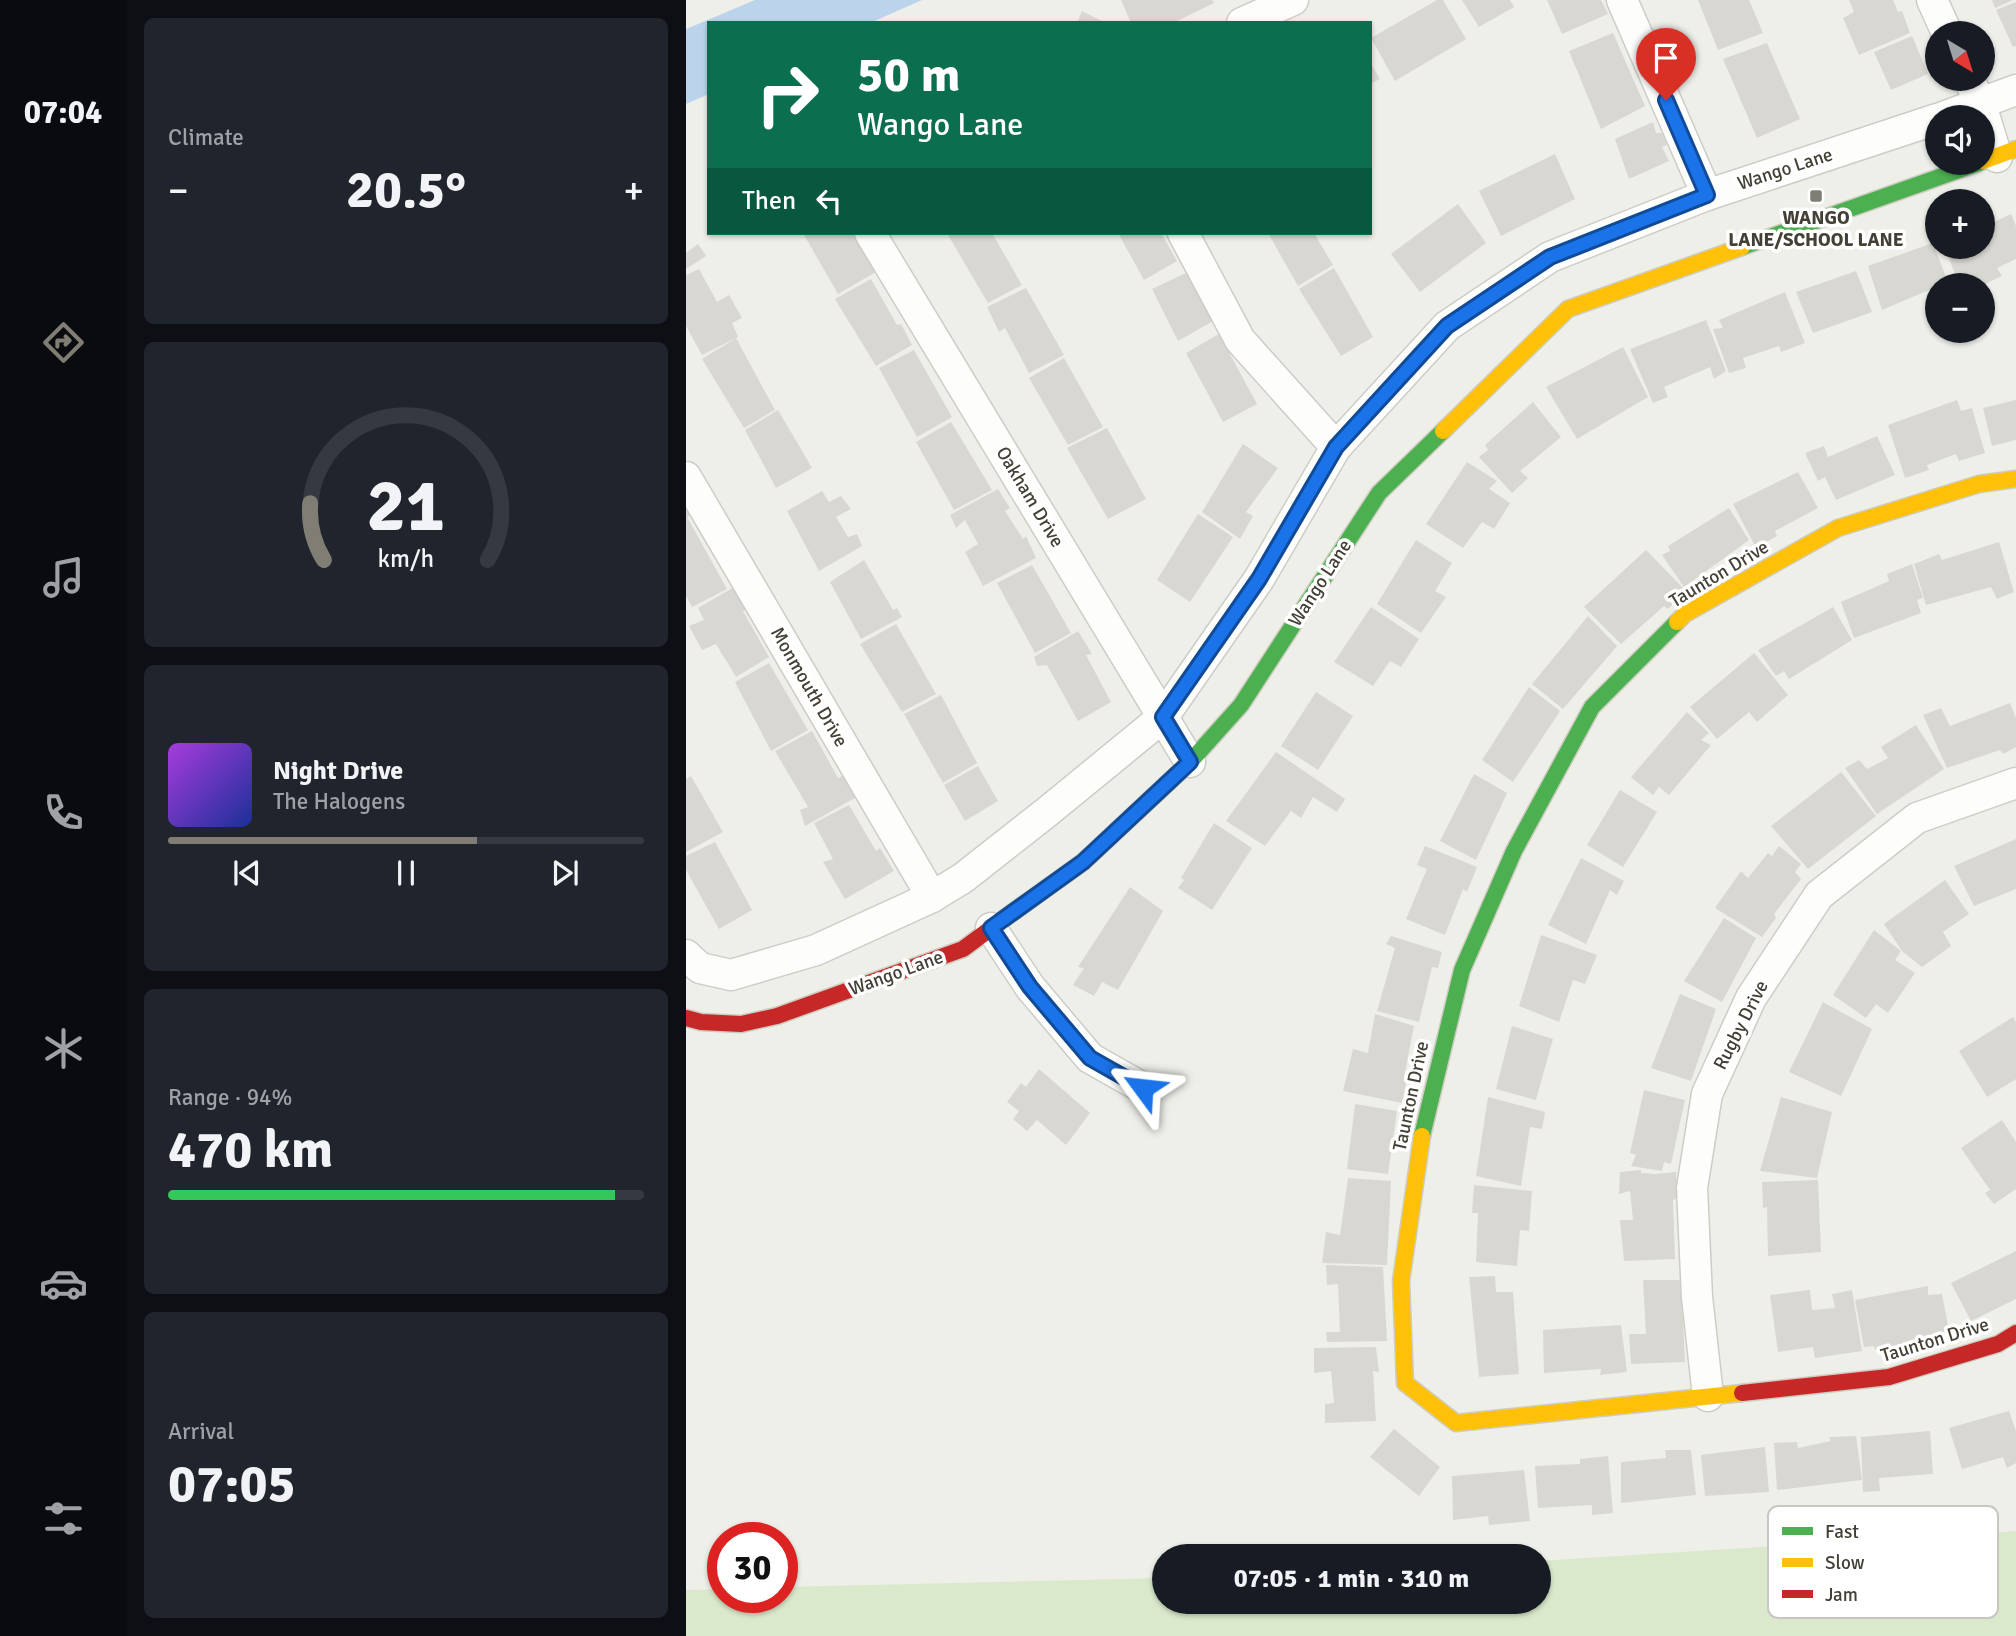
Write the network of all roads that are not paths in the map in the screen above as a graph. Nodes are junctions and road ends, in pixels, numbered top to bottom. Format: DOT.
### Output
graph roads {
  1 [pos="1293,0"];
  2 [pos="1622,0"];
  3 [pos="1931,0"];
  4 [pos="1246,21"];
  5 [pos="1941,21"];
  6 [pos="2016,90"];
  7 [pos="1975,92"];
  8 [pos="1958,105"];
  9 [pos="1925,123"];
  10 [pos="1944,175"];
  11 [pos="1707,195"];
  12 [pos="871,235"];
  13 [pos="1184,235"];
  14 [pos="1336,447"];
  15 [pos="686,477"];
  16 [pos="2016,479"];
  17 [pos="1163,717"];
  18 [pos="1190,762"];
  19 [pos="2016,783"];
  20 [pos="932,897"];
  21 [pos="991,928"];
  22 [pos="686,955"];
  23 [pos="686,1018"];
  24 [pos="1143,1088"];
  25 [pos="2016,1333"];
  26 [pos="1708,1396"];
  1 -- 4 [label="street"];
  2 -- 11 [label="street"];
  3 -- 5 [label="street"];
  6 -- 7 [label="street"];
  7 -- 8 [label="street"];
  9 -- 11 [label="street, Wango Lane"];
  10 -- 18 [label="street, Wango Lane"];
  11 -- 14 [label="street, Wango Lane"];
  12 -- 17 [label="street, Oakham Drive"];
  13 -- 14 [label="street"];
  14 -- 17 [label="street, Wango Lane"];
  15 -- 20 [label="street, Monmouth Drive"];
  16 -- 26 [label="street, Taunton Drive"];
  17 -- 18 [label="street, Oakham Drive"];
  17 -- 20 [label="street, Wango Lane"];
  18 -- 21 [label="street, Wango Lane"];
  19 -- 26 [label="street, Rugby Drive"];
  20 -- 22 [label="street, Wango Lane"];
  21 -- 23 [label="street, Wango Lane"];
  21 -- 24 [label="street"];
  25 -- 26 [label="street, Taunton Drive"];
}
